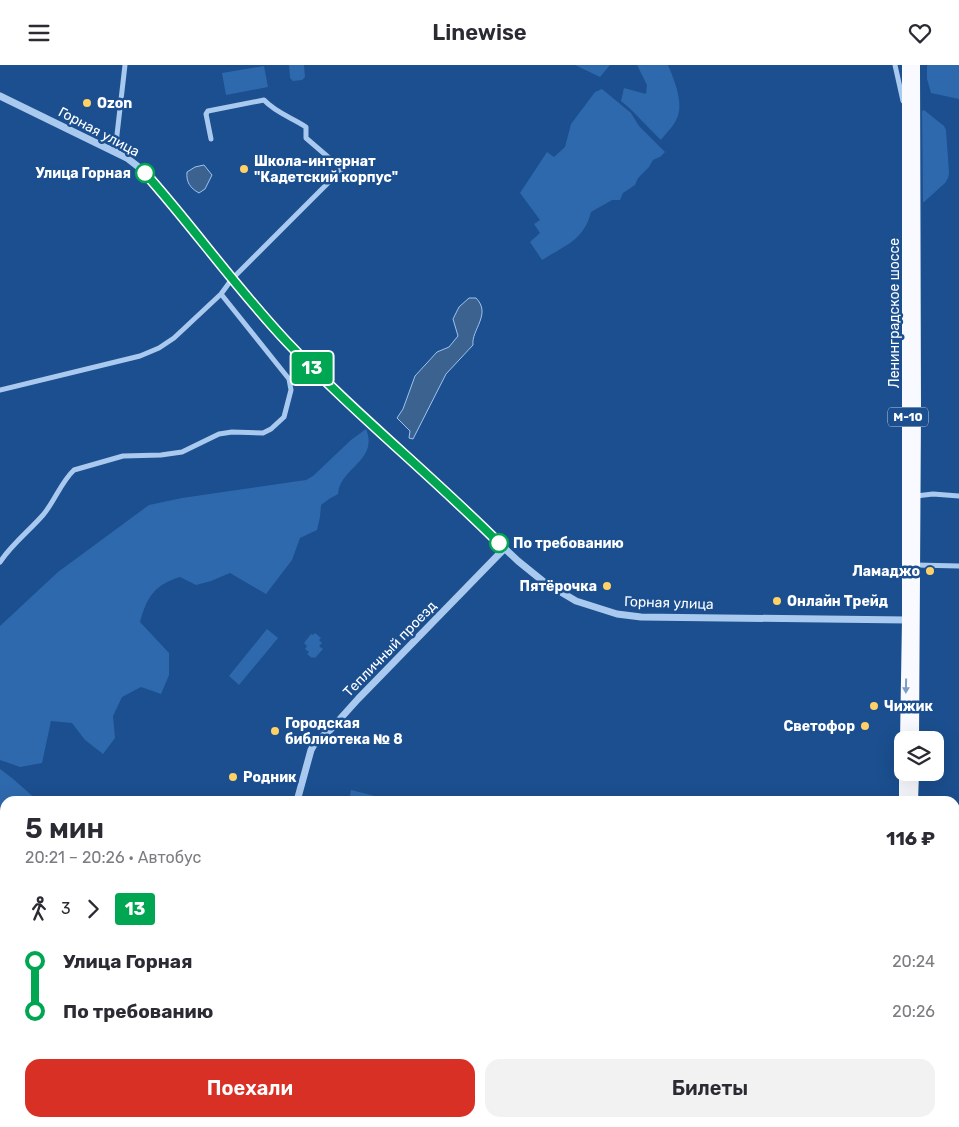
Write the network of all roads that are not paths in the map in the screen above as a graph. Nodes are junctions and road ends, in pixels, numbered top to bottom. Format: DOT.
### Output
graph roads {
  1 [pos="125,65"];
  2 [pos="895,65"];
  3 [pos="907,65"];
  4 [pos="915,65"];
  5 [pos="0,96"];
  6 [pos="906,128"];
  7 [pos="211,139"];
  8 [pos="115,152"];
  9 [pos="232,279"];
  10 [pos="221,294"];
  11 [pos="0,390"];
  12 [pos="915,496"];
  13 [pos="959,496"];
  14 [pos="504,549"];
  15 [pos="0,562"];
  16 [pos="916,565"];
  17 [pos="959,566"];
  18 [pos="908,620"];
  19 [pos="905,731"];
  20 [pos="914,731"];
  21 [pos="904,781"];
  22 [pos="914,781"];
  23 [pos="298,796"];
  24 [pos="904,796"];
  25 [pos="913,796"];
  1 -- 8 [label="street"];
  2 -- 6 [label="street"];
  3 -- 6 [label="highway, Ленинградское шоссе / М-10"];
  4 -- 12 [label="highway, Ленинградское шоссе / М-10"];
  5 -- 8 [label="street, Горная улица"];
  6 -- 18 [label="highway, Ленинградское шоссе / М-10"];
  7 -- 9 [label="street"];
  8 -- 9 [label="street, Горная улица"];
  9 -- 10 [label="street"];
  9 -- 14 [label="street, Горная улица"];
  10 -- 11 [label="street"];
  10 -- 15 [label="street"];
  12 -- 13 [label="street"];
  12 -- 16 [label="highway, Ленинградское шоссе / М-10"];
  14 -- 18 [label="street, Горная улица"];
  14 -- 23 [label="street, Тепличный проезд"];
  16 -- 17 [label="street"];
  16 -- 20 [label="highway, Ленинградское шоссе / М-10"];
  18 -- 19 [label="highway, Ленинградское шоссе / М-10, one-way"];
  21 -- 24 [label="highway"];
  22 -- 25 [label="highway"];
}
